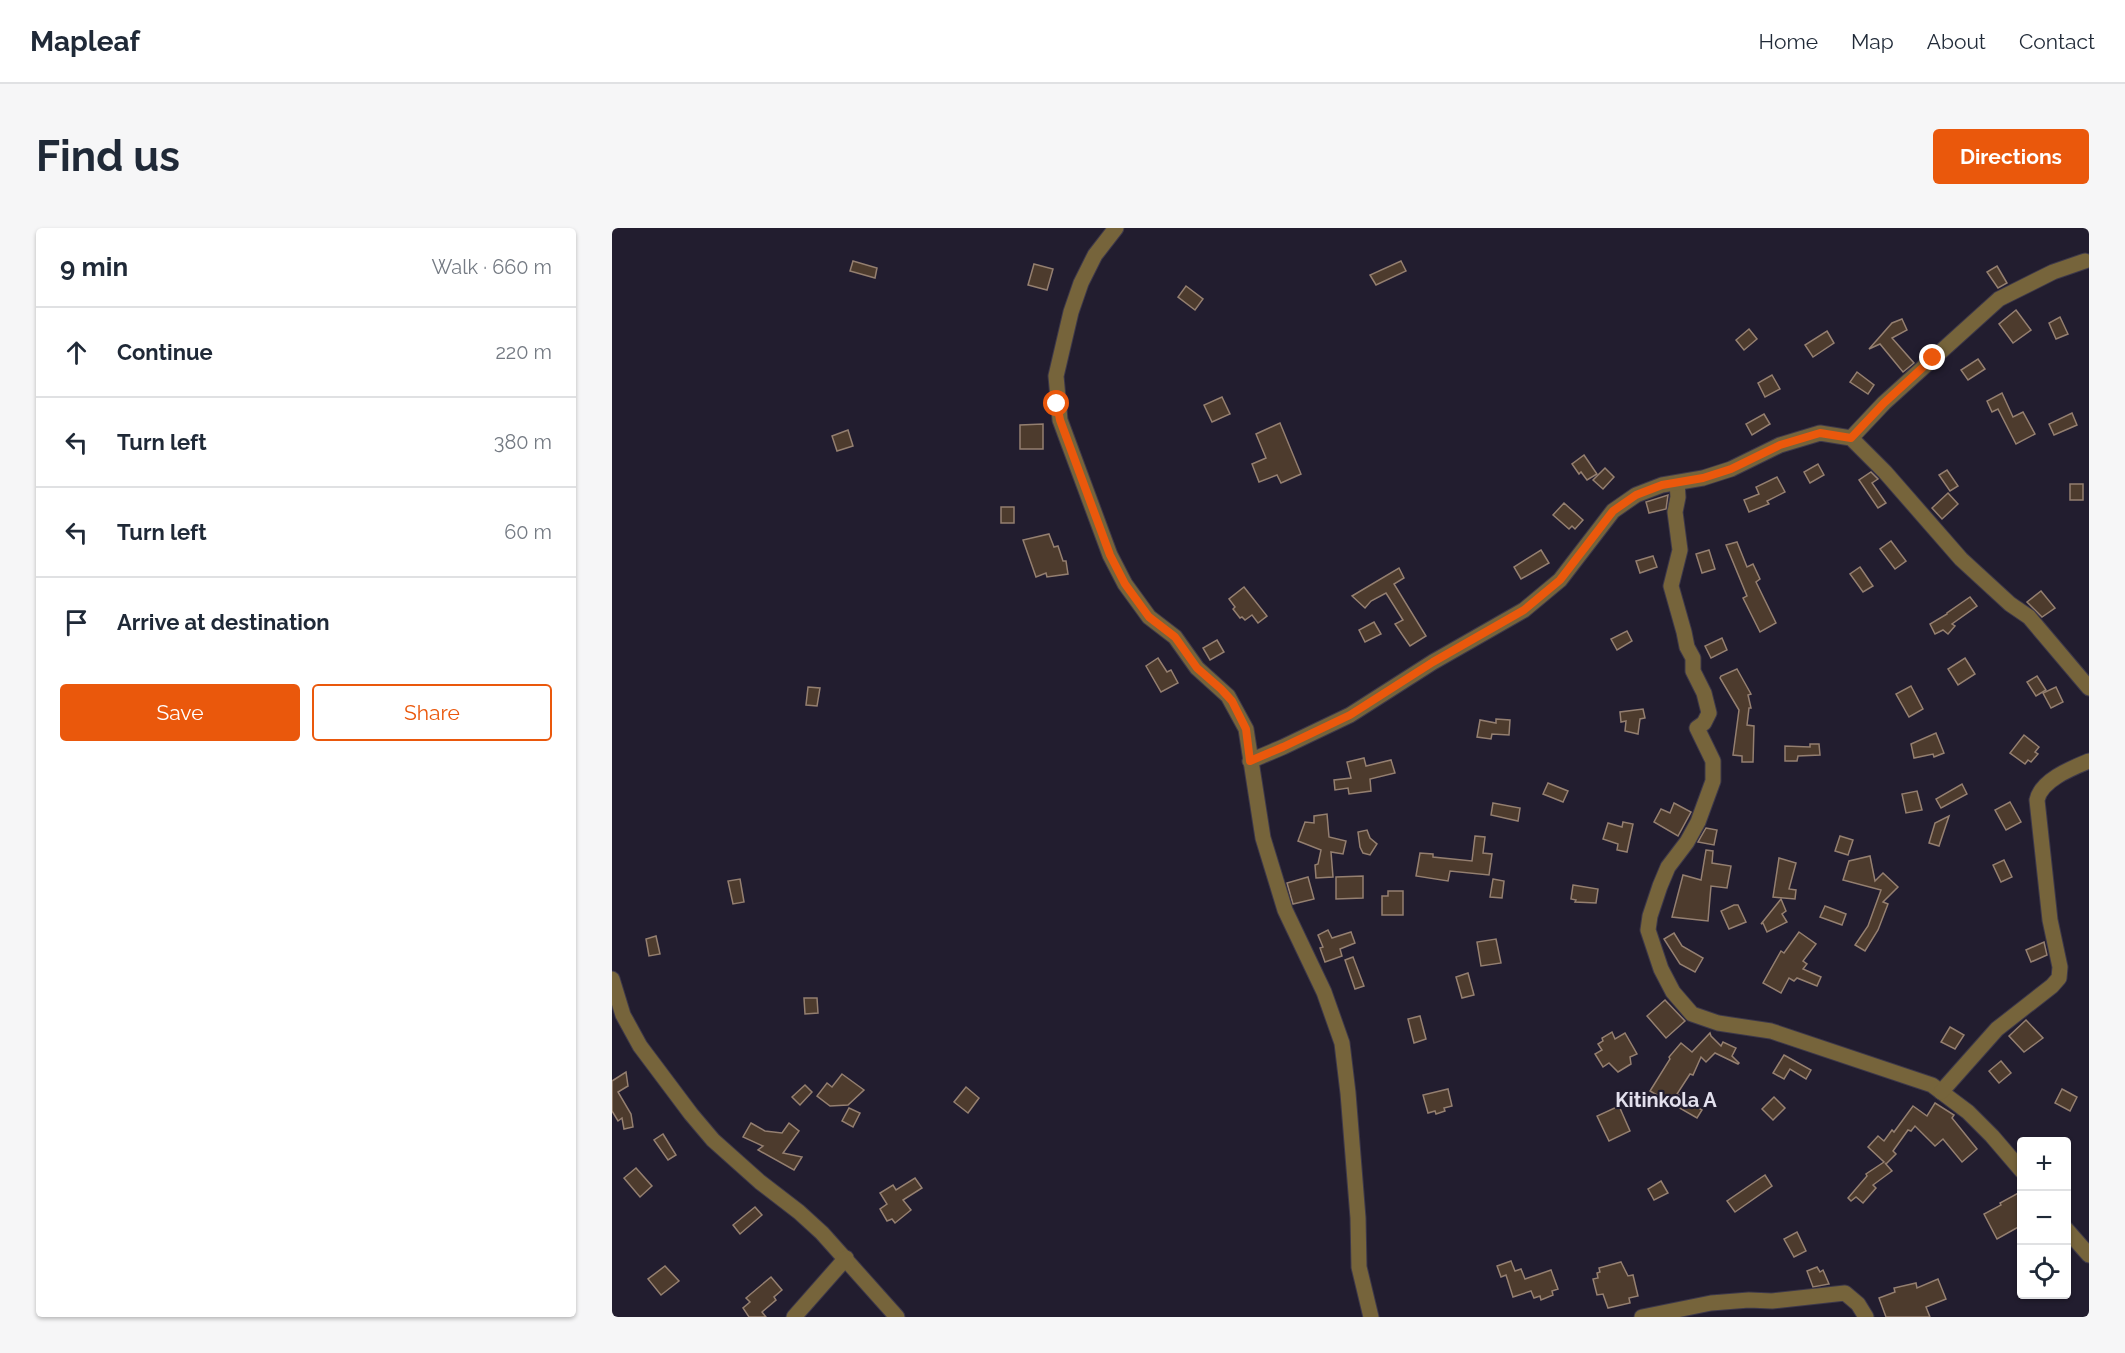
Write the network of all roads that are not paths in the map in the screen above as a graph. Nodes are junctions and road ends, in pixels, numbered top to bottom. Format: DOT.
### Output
graph roads {
  1 [pos="1116,228"];
  2 [pos="2085,261"];
  3 [pos="1851,438"];
  4 [pos="1677,483"];
  5 [pos="2089,688"];
  6 [pos="1250,761"];
  7 [pos="2089,762"];
  8 [pos="612,979"];
  9 [pos="1941,1092"];
  10 [pos="2017,1165"];
  11 [pos="2071,1234"];
  12 [pos="2089,1255"];
  13 [pos="846,1258"];
  14 [pos="794,1317"];
  15 [pos="897,1317"];
  16 [pos="1371,1317"];
  17 [pos="1642,1317"];
  18 [pos="1866,1317"];
  1 -- 6 [label="street"];
  2 -- 3 [label="street"];
  3 -- 4 [label="street"];
  3 -- 5 [label="street"];
  4 -- 6 [label="street"];
  4 -- 9 [label="street"];
  6 -- 16 [label="street"];
  7 -- 9 [label="street"];
  8 -- 13 [label="street"];
  9 -- 10 [label="street"];
  11 -- 12 [label="street"];
  13 -- 14 [label="street"];
  13 -- 15 [label="street"];
  17 -- 18 [label="street"];
}
